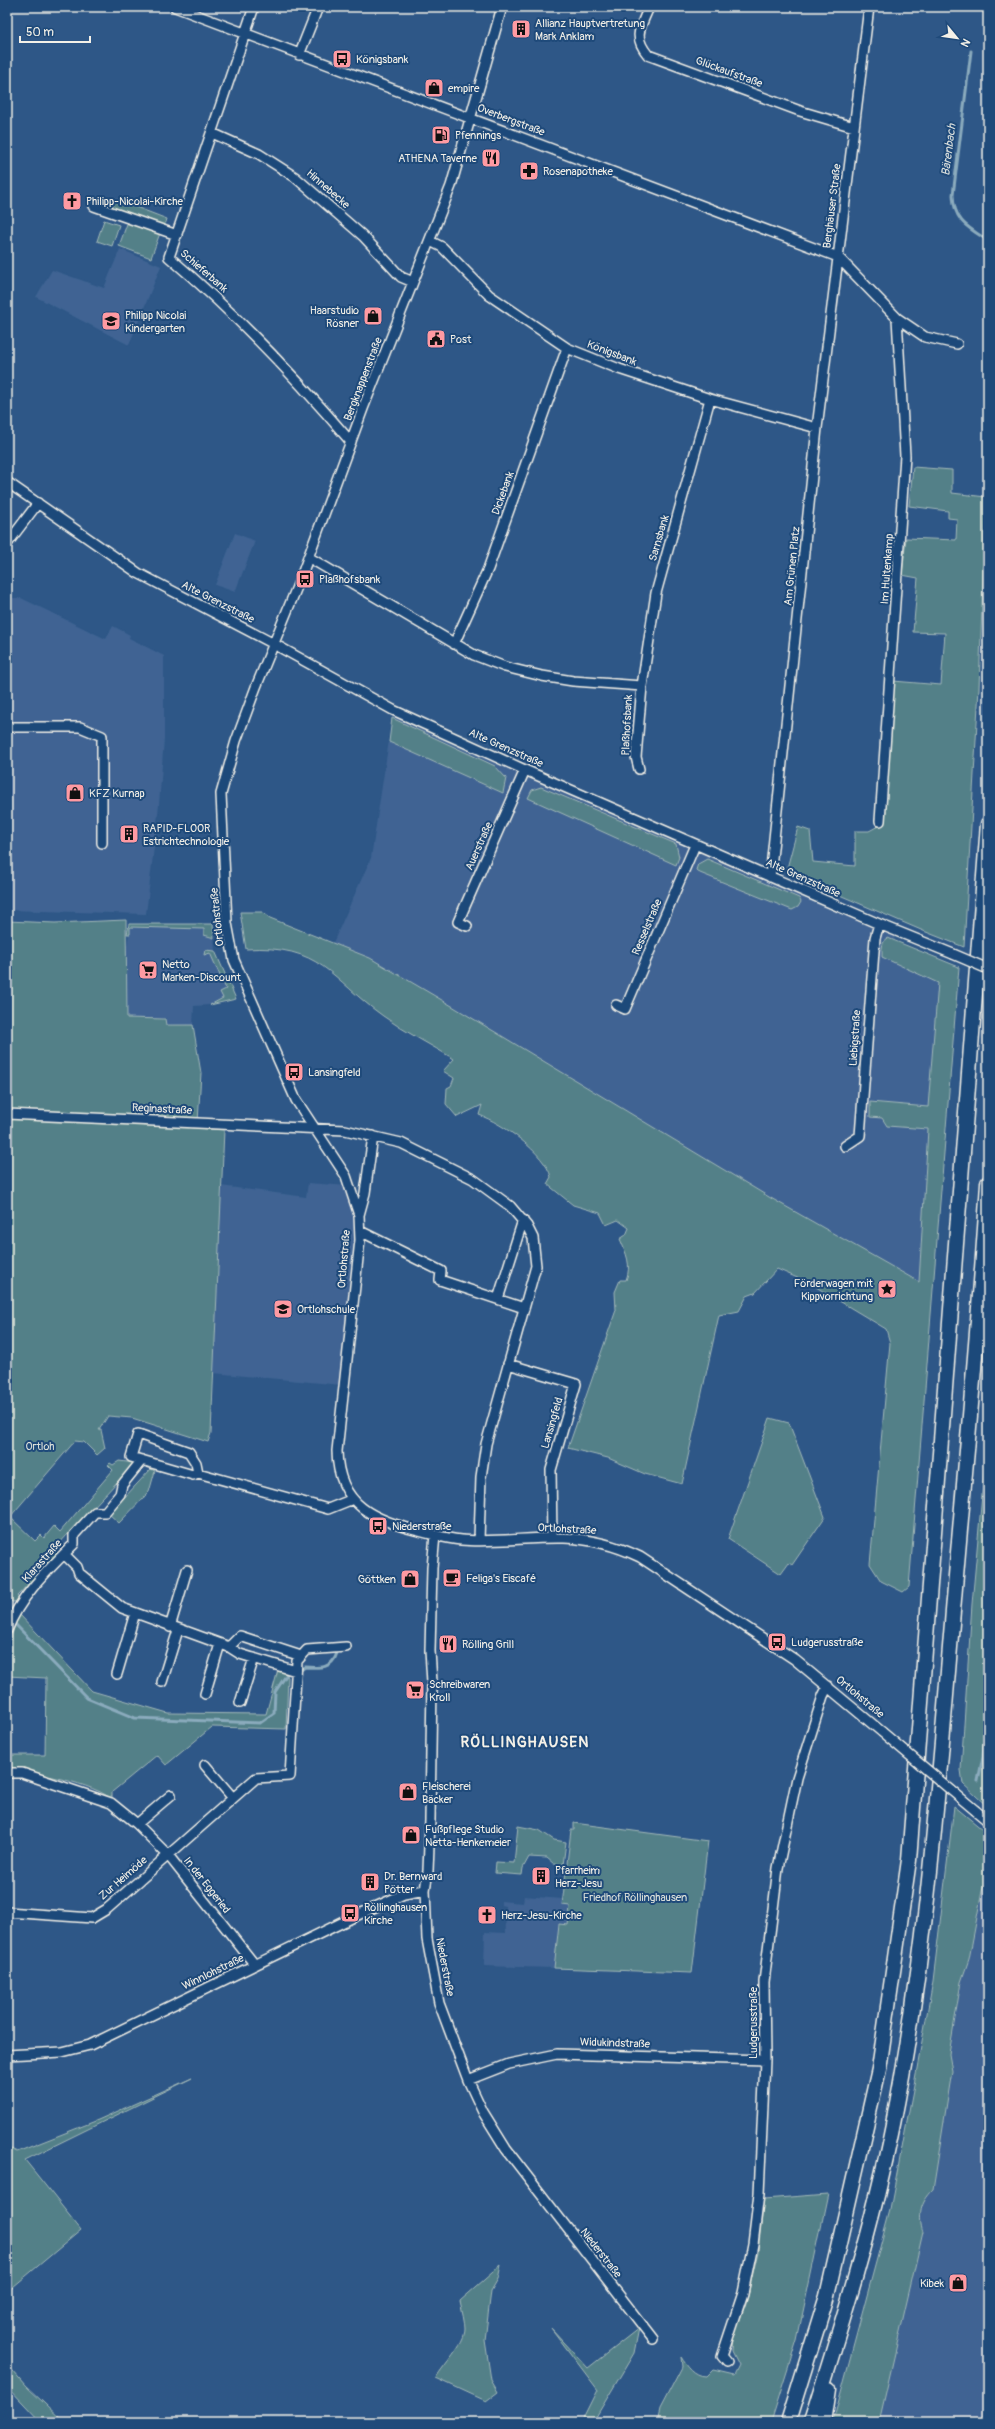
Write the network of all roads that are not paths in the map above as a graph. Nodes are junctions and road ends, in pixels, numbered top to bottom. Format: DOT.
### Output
graph roads {
  1 [pos="175,7"];
  2 [pos="254,7"];
  3 [pos="318,7"];
  4 [pos="502,7"];
  5 [pos="649,7"];
  6 [pos="869,7"];
  7 [pos="246,34"];
  8 [pos="299,55"];
  9 [pos="470,118"];
  10 [pos="854,127"];
  11 [pos="212,134"];
  12 [pos="94,206"];
  13 [pos="177,235"];
  14 [pos="430,241"];
  15 [pos="838,257"];
  16 [pos="413,282"];
  17 [pos="897,318"];
  18 [pos="957,344"];
  19 [pos="567,348"];
  20 [pos="710,399"];
  21 [pos="817,428"];
  22 [pos="351,442"];
  23 [pos="7,482"];
  24 [pos="38,503"];
  25 [pos="7,544"];
  26 [pos="308,557"];
  27 [pos="274,644"];
  28 [pos="454,644"];
  29 [pos="642,686"];
  30 [pos="7,727"];
  31 [pos="525,770"];
  32 [pos="639,770"];
  33 [pos="880,821"];
  34 [pos="988,824"];
  35 [pos="102,843"];
  36 [pos="695,845"];
  37 [pos="770,877"];
  38 [pos="879,924"];
  39 [pos="467,926"];
  40 [pos="988,969"];
  41 [pos="616,1005"];
  42 [pos="7,1114"];
  43 [pos="315,1130"];
  44 [pos="373,1136"];
  45 [pos="845,1146"];
  46 [pos="988,1183"];
  47 [pos="359,1215"];
  48 [pos="523,1220"];
  49 [pos="360,1231"];
  50 [pos="498,1299"];
  51 [pos="524,1308"];
  52 [pos="508,1364"];
  53 [pos="142,1460"];
  54 [pos="198,1473"];
  55 [pos="353,1499"];
  56 [pos="435,1535"];
  57 [pos="552,1538"];
  58 [pos="479,1540"];
  59 [pos="64,1554"];
  60 [pos="187,1570"];
  61 [pos="135,1613"];
  62 [pos="174,1628"];
  63 [pos="7,1630"];
  64 [pos="224,1646"];
  65 [pos="346,1647"];
  66 [pos="301,1656"];
  67 [pos="254,1658"];
  68 [pos="296,1671"];
  69 [pos="117,1674"];
  70 [pos="162,1682"];
  71 [pos="828,1686"];
  72 [pos="205,1694"];
  73 [pos="240,1703"];
  74 [pos="205,1765"];
  75 [pos="7,1773"];
  76 [pos="172,1795"];
  77 [pos="233,1798"];
  78 [pos="988,1821"];
  79 [pos="137,1824"];
  80 [pos="168,1855"];
  81 [pos="425,1890"];
  82 [pos="7,1912"];
  83 [pos="255,1965"];
  84 [pos="7,2055"];
  85 [pos="765,2060"];
  86 [pos="468,2080"];
  87 [pos="653,2339"];
  88 [pos="836,2343"];
  89 [pos="727,2362"];
  90 [pos="788,2422"];
  91 [pos="811,2422"];
  92 [pos="824,2422"];
  1 -- 7 [label="street, Overbergstraße"];
  2 -- 7 [label="street, Schieferbank"];
  3 -- 8 [label="street"];
  4 -- 9 [label="street, Bergknappenstraße"];
  5 -- 10 [label="street, Glückaufstraße"];
  6 -- 10 [label="street, Berghäuser Straße"];
  7 -- 8 [label="street, Overbergstraße"];
  7 -- 11 [label="street, Schieferbank"];
  8 -- 9 [label="street, Overbergstraße"];
  9 -- 14 [label="street, Bergknappenstraße"];
  9 -- 15 [label="street, Overbergstraße"];
  10 -- 15 [label="street, Berghäuser Straße"];
  11 -- 13 [label="street, Schieferbank"];
  11 -- 16 [label="street, Hinnebecke"];
  12 -- 13 [label="street"];
  13 -- 22 [label="street, Schieferbank"];
  14 -- 16 [label="street, Bergknappenstraße"];
  14 -- 19 [label="street, Königsbank"];
  15 -- 17 [label="street, Berghäuser Straße"];
  15 -- 21 [label="street, Am Grünen Platz"];
  16 -- 22 [label="street, Bergknappenstraße"];
  17 -- 18 [label="street, Berghäuser Straße"];
  17 -- 33 [label="street, Im Hultenkamp"];
  19 -- 20 [label="street, Königsbank"];
  19 -- 28 [label="street, Dickebank"];
  20 -- 21 [label="street, Königsbank"];
  20 -- 29 [label="street, Sarnsbank"];
  21 -- 37 [label="street, Am Grünen Platz"];
  22 -- 26 [label="street, Bergknappenstraße"];
  23 -- 24 [label="street, Alte Grenzstraße"];
  24 -- 25 [label="street"];
  24 -- 27 [label="street, Alte Grenzstraße"];
  26 -- 27 [label="street, Bergknappenstraße"];
  26 -- 28 [label="street, Plaßhofsbank"];
  27 -- 31 [label="street, Alte Grenzstraße"];
  27 -- 43 [label="street, Ortlohstraße"];
  28 -- 29 [label="street, Plaßhofsbank"];
  29 -- 32 [label="street, Plaßhofsbank"];
  30 -- 35 [label="street"];
  31 -- 36 [label="street, Alte Grenzstraße"];
  31 -- 39 [label="street, Auerstraße"];
  34 -- 90 [label="highway"];
  36 -- 37 [label="street, Alte Grenzstraße"];
  36 -- 41 [label="street, Resselstraße"];
  37 -- 38 [label="street, Alte Grenzstraße"];
  38 -- 40 [label="street, Alte Grenzstraße, bridge"];
  38 -- 45 [label="street, Liebigstraße"];
  42 -- 43 [label="street, Reginastraße"];
  43 -- 44 [label="street"];
  43 -- 47 [label="street, Ortlohstraße"];
  44 -- 47 [label="street, Ortlohstraße"];
  44 -- 48 [label="street"];
  46 -- 88 [label="highway"];
  47 -- 49 [label="street, Ortlohstraße"];
  48 -- 50 [label="street"];
  48 -- 51 [label="street"];
  49 -- 50 [label="street"];
  49 -- 55 [label="street, Ortlohstraße"];
  50 -- 51 [label="street"];
  51 -- 52 [label="street"];
  52 -- 57 [label="street, Lansingfeld"];
  52 -- 58 [label="street"];
  53 -- 54 [label="street"];
  53 -- 54 [label="street"];
  53 -- 59 [label="street, Klarastraße"];
  54 -- 55 [label="street"];
  55 -- 56 [label="street, Ortlohstraße"];
  56 -- 58 [label="street, Ortlohstraße"];
  56 -- 81 [label="street, Niederstraße"];
  57 -- 58 [label="street, Ortlohstraße"];
  57 -- 71 [label="street, Ortlohstraße"];
  59 -- 61 [label="street"];
  59 -- 63 [label="street, Klarastraße"];
  60 -- 62 [label="street"];
  61 -- 62 [label="street"];
  61 -- 69 [label="street"];
  62 -- 64 [label="street"];
  62 -- 70 [label="street"];
  64 -- 66 [label="street"];
  64 -- 67 [label="street"];
  64 -- 72 [label="street"];
  65 -- 66 [label="street"];
  66 -- 68 [label="street, Zur Heimöde"];
  67 -- 68 [label="street"];
  67 -- 73 [label="street"];
  68 -- 77 [label="street, Zur Heimöde"];
  71 -- 78 [label="street, Ortlohstraße, bridge"];
  71 -- 85 [label="street, Ludgerusstraße"];
  74 -- 77 [label="street"];
  75 -- 79 [label="street, In der Eggeried"];
  76 -- 79 [label="street"];
  77 -- 80 [label="street, Zur Heimöde"];
  79 -- 80 [label="street, In der Eggeried"];
  80 -- 82 [label="street, Zur Heimöde"];
  80 -- 83 [label="street, In der Eggeried"];
  81 -- 83 [label="street, Winnlohstraße"];
  81 -- 86 [label="street, Niederstraße"];
  83 -- 84 [label="street, Winnlohstraße"];
  85 -- 86 [label="street, Widukindstraße"];
  85 -- 89 [label="street, Ludgerusstraße"];
  86 -- 87 [label="street, Niederstraße"];
  88 -- 91 [label="highway"];
  88 -- 92 [label="highway"];
}
